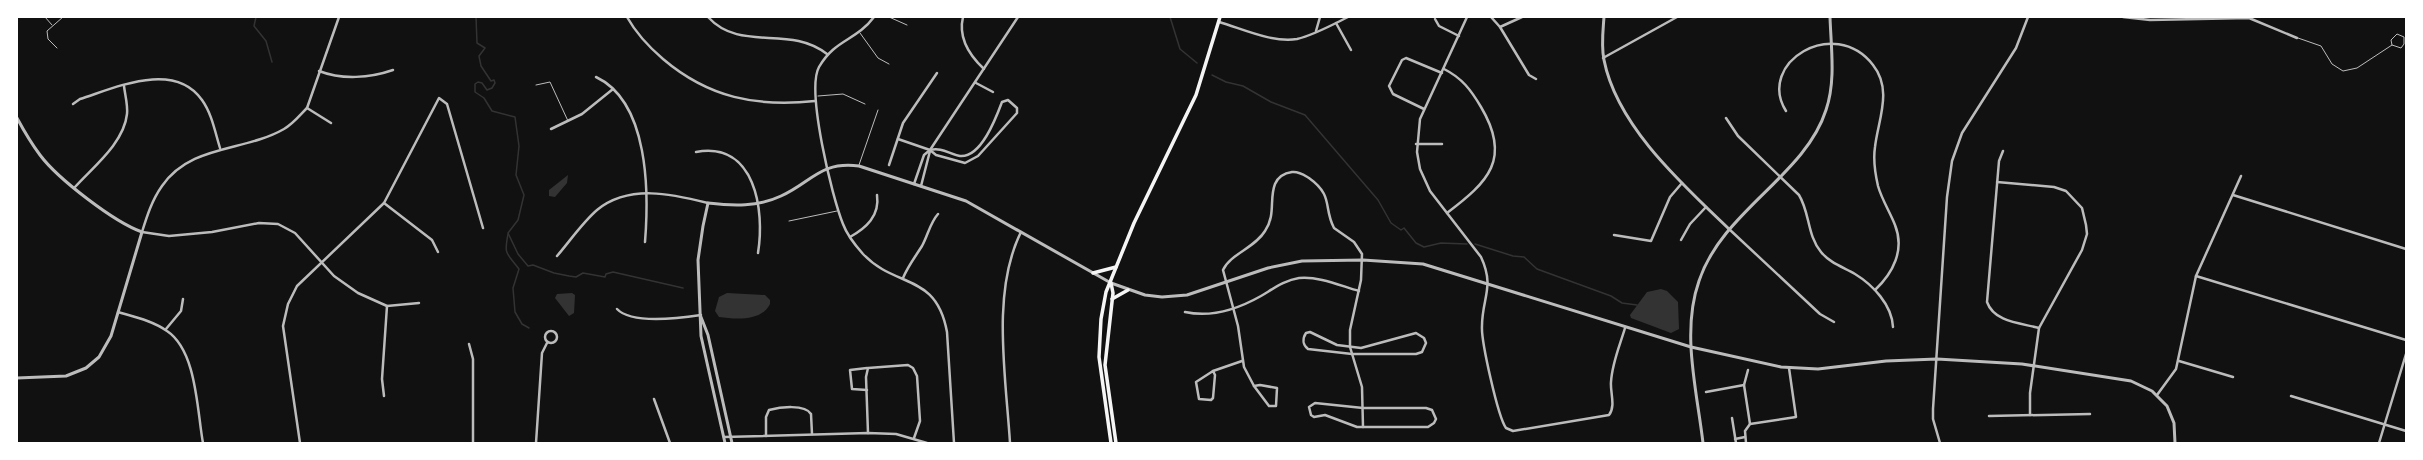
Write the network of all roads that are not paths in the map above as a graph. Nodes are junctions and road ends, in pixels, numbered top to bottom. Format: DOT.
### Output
graph roads {
  1 [pos="45,17"];
  2 [pos="63,17"];
  3 [pos="338,17"];
  4 [pos="627,17"];
  5 [pos="708,17"];
  6 [pos="874,17"];
  7 [pos="889,17"];
  8 [pos="964,17"];
  9 [pos="1018,17"];
  10 [pos="1220,17"];
  11 [pos="1320,17"];
  12 [pos="1348,17"];
  13 [pos="1467,17"];
  14 [pos="1491,17"];
  15 [pos="1522,17"];
  16 [pos="1604,17"];
  17 [pos="1677,17"];
  18 [pos="1830,17"];
  19 [pos="2028,17"];
  20 [pos="2123,17"];
  21 [pos="1435,19"];
  22 [pos="1219,22"];
  23 [pos="1336,23"];
  24 [pos="52,25"];
  25 [pos="907,25"];
  26 [pos="1500,27"];
  27 [pos="1316,31"];
  28 [pos="859,33"];
  29 [pos="1459,36"];
  30 [pos="2297,38"];
  31 [pos="1831,42"];
  32 [pos="2392,45"];
  33 [pos="57,48"];
  34 [pos="1351,50"];
  35 [pos="828,54"];
  36 [pos="1603,58"];
  37 [pos="889,64"];
  38 [pos="984,69"];
  39 [pos="1444,69"];
  40 [pos="394,70"];
  41 [pos="319,71"];
  42 [pos="1442,73"];
  43 [pos="937,74"];
  44 [pos="596,77"];
  45 [pos="1536,79"];
  46 [pos="976,83"];
  47 [pos="536,85"];
  48 [pos="124,86"];
  49 [pos="613,89"];
  50 [pos="993,92"];
  51 [pos="815,96"];
  52 [pos="815,101"];
  53 [pos="73,104"];
  54 [pos="865,104"];
  55 [pos="307,108"];
  56 [pos="1424,109"];
  57 [pos="878,110"];
  58 [pos="1786,111"];
  59 [pos="17,118"];
  60 [pos="1726,118"];
  61 [pos="568,121"];
  62 [pos="331,123"];
  63 [pos="551,129"];
  64 [pos="898,139"];
  65 [pos="1416,144"];
  66 [pos="1442,144"];
  67 [pos="220,148"];
  68 [pos="930,150"];
  69 [pos="2003,151"];
  70 [pos="696,152"];
  71 [pos="889,165"];
  72 [pos="859,166"];
  73 [pos="828,167"];
  74 [pos="1780,175"];
  75 [pos="2241,176"];
  76 [pos="1997,182"];
  77 [pos="1682,183"];
  78 [pos="914,184"];
  79 [pos="921,186"];
  80 [pos="75,187"];
  81 [pos="646,193"];
  82 [pos="2233,195"];
  83 [pos="877,196"];
  84 [pos="708,202"];
  85 [pos="384,203"];
  86 [pos="758,204"];
  87 [pos="1706,207"];
  88 [pos="838,211"];
  89 [pos="1447,213"];
  90 [pos="938,214"];
  91 [pos="789,221"];
  92 [pos="483,228"];
  93 [pos="1729,229"];
  94 [pos="142,232"];
  95 [pos="1021,232"];
  96 [pos="1614,235"];
  97 [pos="850,237"];
  98 [pos="1681,240"];
  99 [pos="645,242"];
  100 [pos="2406,249"];
  101 [pos="438,252"];
  102 [pos="758,253"];
  103 [pos="557,256"];
  104 [pos="1363,260"];
  105 [pos="323,263"];
  106 [pos="1116,268"];
  107 [pos="1093,273"];
  108 [pos="2196,276"];
  109 [pos="903,278"];
  110 [pos="1226,282"];
  111 [pos="1111,283"];
  112 [pos="1488,284"];
  113 [pos="1128,290"];
  114 [pos="1875,290"];
  115 [pos="1359,291"];
  116 [pos="1112,298"];
  117 [pos="183,299"];
  118 [pos="418,303"];
  119 [pos="387,306"];
  120 [pos="1234,308"];
  121 [pos="617,310"];
  122 [pos="118,312"];
  123 [pos="1185,312"];
  124 [pos="700,315"];
  125 [pos="1834,322"];
  126 [pos="1893,327"];
  127 [pos="1625,328"];
  128 [pos="2038,328"];
  129 [pos="166,330"];
  130 [pos="2406,340"];
  131 [pos="547,343"];
  132 [pos="469,344"];
  133 [pos="1350,347"];
  134 [pos="1691,347"];
  135 [pos="1352,354"];
  136 [pos="2406,354"];
  137 [pos="1937,359"];
  138 [pos="1242,361"];
  139 [pos="2179,361"];
  140 [pos="2034,365"];
  141 [pos="868,368"];
  142 [pos="1789,368"];
  143 [pos="1748,370"];
  144 [pos="1213,371"];
  145 [pos="2233,377"];
  146 [pos="17,378"];
  147 [pos="1744,385"];
  148 [pos="1254,386"];
  149 [pos="867,390"];
  150 [pos="1706,392"];
  151 [pos="2157,395"];
  152 [pos="384,396"];
  153 [pos="2291,396"];
  154 [pos="654,399"];
  155 [pos="1363,408"];
  156 [pos="2090,414"];
  157 [pos="2030,415"];
  158 [pos="1989,416"];
  159 [pos="1732,418"];
  160 [pos="1750,424"];
  161 [pos="2384,424"];
  162 [pos="1363,427"];
  163 [pos="2406,431"];
  164 [pos="868,433"];
  165 [pos="812,434"];
  166 [pos="766,436"];
  167 [pos="723,437"];
  168 [pos="731,437"];
  169 [pos="1745,437"];
  170 [pos="914,438"];
  171 [pos="1735,439"];
  172 [pos="203,443"];
  173 [pos="300,443"];
  174 [pos="473,443"];
  175 [pos="536,443"];
  176 [pos="670,443"];
  177 [pos="725,443"];
  178 [pos="732,443"];
  179 [pos="927,443"];
  180 [pos="954,443"];
  181 [pos="1010,443"];
  182 [pos="1111,443"];
  183 [pos="1116,443"];
  184 [pos="1703,443"];
  185 [pos="1736,443"];
  186 [pos="1746,443"];
  187 [pos="1940,443"];
  188 [pos="2175,443"];
  189 [pos="2379,443"];
  1 -- 24 [label="lane"];
  2 -- 24 [label="lane"];
  3 -- 41 [label="street"];
  4 -- 52 [label="street"];
  5 -- 35 [label="street"];
  6 -- 28 [label="street"];
  7 -- 25 [label="lane"];
  8 -- 38 [label="street"];
  9 -- 38 [label="street"];
  10 -- 22 [label="main road"];
  11 -- 27 [label="street"];
  12 -- 23 [label="street"];
  13 -- 29 [label="street"];
  14 -- 26 [label="street"];
  15 -- 26 [label="street"];
  16 -- 36 [label="street"];
  17 -- 36 [label="street"];
  18 -- 31 [label="street"];
  19 -- 137 [label="street"];
  20 -- 30 [label="street"];
  21 -- 29 [label="street"];
  22 -- 27 [label="street"];
  22 -- 106 [label="main road"];
  23 -- 27 [label="street"];
  23 -- 34 [label="street"];
  24 -- 33 [label="lane"];
  26 -- 45 [label="street"];
  28 -- 35 [label="street"];
  28 -- 37 [label="lane"];
  29 -- 39 [label="street"];
  30 -- 32 [label="lane"];
  31 -- 58 [label="street"];
  31 -- 74 [label="street"];
  31 -- 114 [label="street"];
  32 -- 32 [label="lane"];
  35 -- 51 [label="street"];
  36 -- 77 [label="street"];
  38 -- 46 [label="street"];
  39 -- 42 [label="street"];
  39 -- 89 [label="street"];
  40 -- 41 [label="street"];
  41 -- 55 [label="street"];
  42 -- 56 [label="street"];
  42 -- 56 [label="street"];
  43 -- 64 [label="street"];
  44 -- 49 [label="street"];
  46 -- 50 [label="street"];
  46 -- 68 [label="street"];
  47 -- 61 [label="lane"];
  48 -- 53 [label="street"];
  48 -- 67 [label="street"];
  48 -- 80 [label="street"];
  49 -- 61 [label="street"];
  49 -- 81 [label="street"];
  51 -- 52 [label="street"];
  51 -- 54 [label="lane"];
  52 -- 73 [label="street"];
  55 -- 62 [label="street"];
  55 -- 67 [label="street"];
  56 -- 65 [label="street"];
  57 -- 72 [label="lane"];
  59 -- 80 [label="street"];
  60 -- 74 [label="street"];
  61 -- 63 [label="street"];
  64 -- 68 [label="street"];
  64 -- 71 [label="street"];
  65 -- 66 [label="street"];
  65 -- 89 [label="street"];
  67 -- 94 [label="street"];
  68 -- 68 [label="street"];
  68 -- 78 [label="street"];
  68 -- 79 [label="street"];
  69 -- 76 [label="street"];
  70 -- 86 [label="street"];
  72 -- 73 [label="street"];
  72 -- 78 [label="street"];
  73 -- 86 [label="street"];
  73 -- 88 [label="street"];
  74 -- 93 [label="street"];
  74 -- 114 [label="street"];
  75 -- 82 [label="street"];
  76 -- 128 [label="street"];
  76 -- 128 [label="street"];
  77 -- 87 [label="street"];
  77 -- 96 [label="street"];
  78 -- 79 [label="street"];
  79 -- 95 [label="street"];
  80 -- 94 [label="street"];
  81 -- 84 [label="street"];
  81 -- 99 [label="street"];
  81 -- 103 [label="street"];
  82 -- 100 [label="street"];
  82 -- 108 [label="street"];
  83 -- 97 [label="street"];
  84 -- 86 [label="street"];
  84 -- 124 [label="street"];
  85 -- 92 [label="street"];
  85 -- 101 [label="street"];
  85 -- 105 [label="street"];
  86 -- 102 [label="street"];
  87 -- 93 [label="street"];
  87 -- 98 [label="street"];
  88 -- 91 [label="lane"];
  88 -- 97 [label="street"];
  89 -- 112 [label="street"];
  90 -- 109 [label="street"];
  93 -- 125 [label="street"];
  93 -- 134 [label="street"];
  94 -- 105 [label="street"];
  94 -- 122 [label="street"];
  95 -- 107 [label="street"];
  95 -- 181 [label="street"];
  97 -- 109 [label="street"];
  104 -- 110 [label="street"];
  104 -- 110 [label="street"];
  104 -- 112 [label="street"];
  104 -- 115 [label="street"];
  105 -- 119 [label="street"];
  105 -- 173 [label="street"];
  106 -- 107 [label="main road"];
  106 -- 111 [label="main road"];
  107 -- 111 [label="street"];
  108 -- 130 [label="street"];
  108 -- 139 [label="street"];
  109 -- 180 [label="street"];
  110 -- 113 [label="street"];
  110 -- 120 [label="street"];
  111 -- 113 [label="street"];
  111 -- 116 [label="main road"];
  111 -- 182 [label="main road"];
  112 -- 127 [label="street"];
  112 -- 127 [label="street"];
  113 -- 116 [label="main road"];
  114 -- 126 [label="street"];
  115 -- 120 [label="street"];
  115 -- 133 [label="street"];
  116 -- 183 [label="main road"];
  117 -- 129 [label="street"];
  118 -- 119 [label="street"];
  119 -- 152 [label="street"];
  120 -- 123 [label="street"];
  120 -- 138 [label="street"];
  121 -- 124 [label="street"];
  122 -- 129 [label="street"];
  122 -- 146 [label="street"];
  124 -- 167 [label="street"];
  124 -- 168 [label="street"];
  127 -- 134 [label="street"];
  128 -- 140 [label="street"];
  129 -- 172 [label="street"];
  131 -- 131 [label="street"];
  131 -- 175 [label="street"];
  132 -- 174 [label="street"];
  133 -- 135 [label="street"];
  133 -- 135 [label="street"];
  133 -- 135 [label="street"];
  134 -- 142 [label="street"];
  134 -- 184 [label="street"];
  135 -- 155 [label="street"];
  136 -- 161 [label="street"];
  137 -- 140 [label="street"];
  137 -- 142 [label="street"];
  137 -- 187 [label="street"];
  138 -- 144 [label="street"];
  138 -- 148 [label="street"];
  139 -- 145 [label="street"];
  139 -- 151 [label="street"];
  140 -- 151 [label="street"];
  140 -- 157 [label="street"];
  141 -- 149 [label="street"];
  141 -- 149 [label="street"];
  141 -- 170 [label="street"];
  142 -- 160 [label="street"];
  143 -- 147 [label="street"];
  144 -- 144 [label="street"];
  147 -- 150 [label="street"];
  147 -- 160 [label="street"];
  148 -- 148 [label="street"];
  149 -- 164 [label="street"];
  151 -- 188 [label="street"];
  153 -- 161 [label="street"];
  154 -- 176 [label="street"];
  155 -- 162 [label="street"];
  155 -- 162 [label="street"];
  155 -- 162 [label="street"];
  156 -- 157 [label="street"];
  157 -- 158 [label="street"];
  159 -- 171 [label="street"];
  160 -- 169 [label="street"];
  161 -- 163 [label="street"];
  161 -- 189 [label="street"];
  164 -- 165 [label="street"];
  164 -- 170 [label="street"];
  165 -- 166 [label="street"];
  165 -- 166 [label="street"];
  166 -- 168 [label="street"];
  167 -- 168 [label="street"];
  167 -- 177 [label="street"];
  168 -- 178 [label="street"];
  169 -- 171 [label="street"];
  169 -- 186 [label="street"];
  170 -- 179 [label="street"];
  171 -- 185 [label="street"];
}
